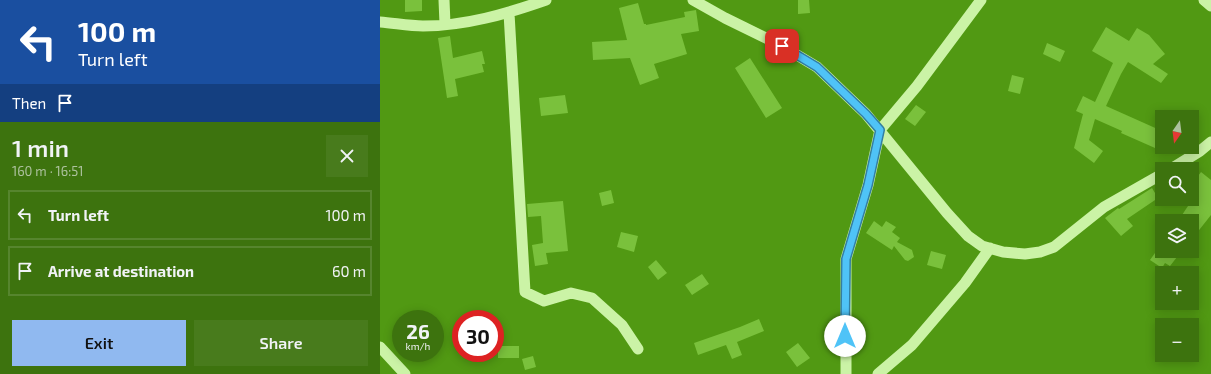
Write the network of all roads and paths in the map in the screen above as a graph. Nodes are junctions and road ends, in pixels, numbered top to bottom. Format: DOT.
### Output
graph roads {
  1 [pos="444,0"];
  2 [pos="546,0"];
  3 [pos="693,0"];
  4 [pos="981,0"];
  5 [pos="1204,0"];
  6 [pos="1211,6"];
  7 [pos="510,13"];
  8 [pos="380,22"];
  9 [pos="445,24"];
  10 [pos="880,130"];
  11 [pos="1211,142"];
  12 [pos="1182,162"];
  13 [pos="1155,178"];
  14 [pos="990,248"];
  15 [pos="380,347"];
  16 [pos="638,349"];
  17 [pos="405,374"];
  18 [pos="846,374"];
  19 [pos="878,374"];
  1 -- 9 [label="street"];
  2 -- 7 [label="street"];
  3 -- 10 [label="street"];
  4 -- 10 [label="street"];
  5 -- 6 [label="street"];
  7 -- 9 [label="street"];
  7 -- 16 [label="street"];
  8 -- 9 [label="street"];
  10 -- 14 [label="street"];
  10 -- 18 [label="street"];
  11 -- 12 [label="street"];
  13 -- 14 [label="street"];
  14 -- 19 [label="street"];
  15 -- 17 [label="street"];
}
